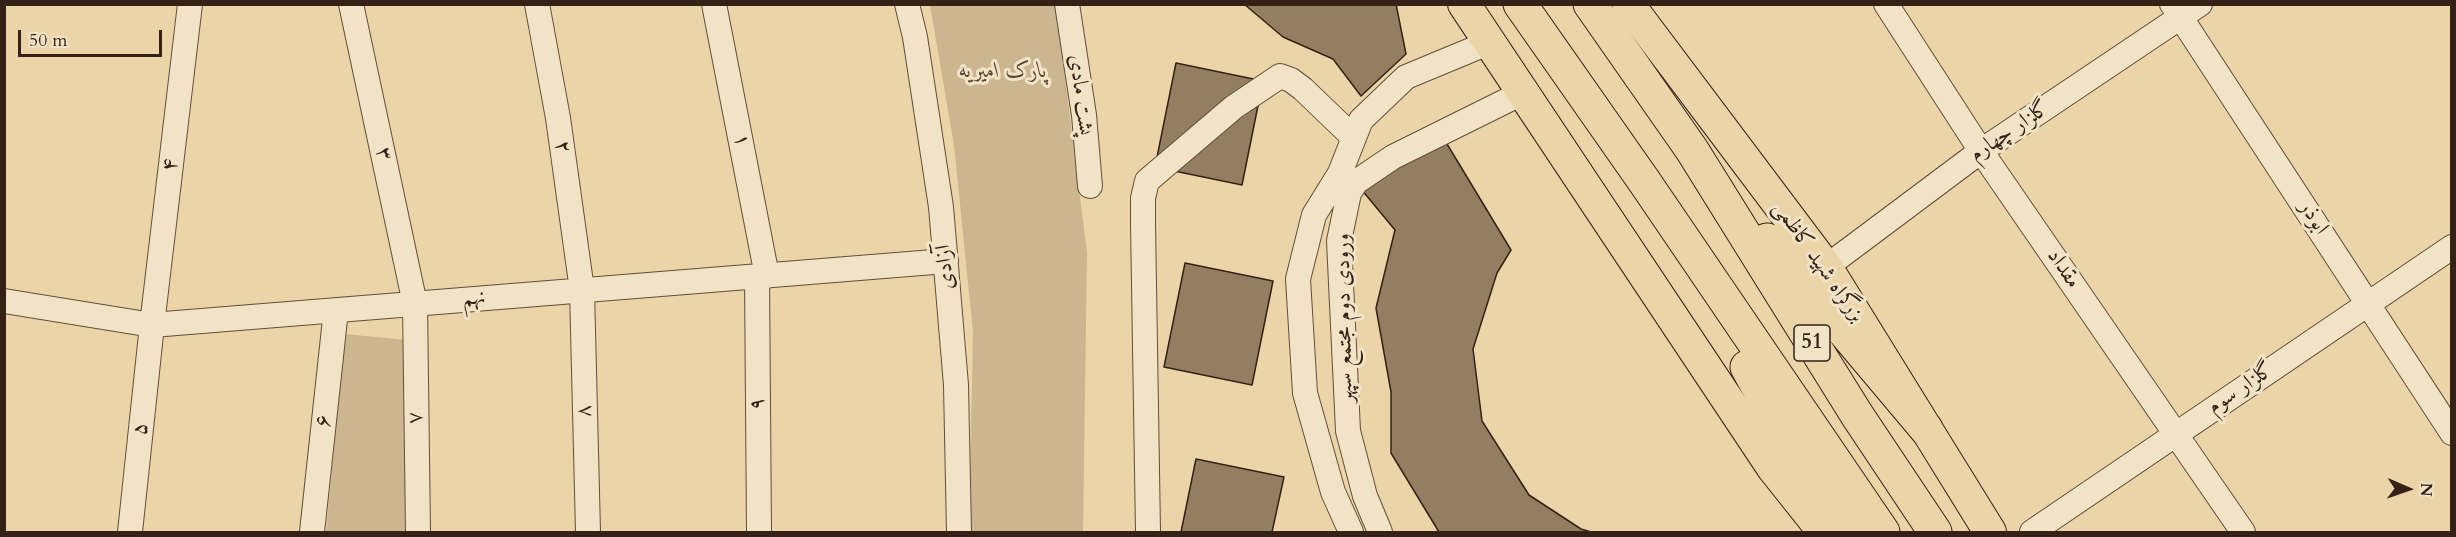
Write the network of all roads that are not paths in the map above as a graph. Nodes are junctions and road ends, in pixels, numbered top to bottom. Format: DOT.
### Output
graph roads {
  1 [pos="190,4"];
  2 [pos="351,4"];
  3 [pos="537,4"];
  4 [pos="714,4"];
  5 [pos="909,4"];
  6 [pos="1067,4"];
  7 [pos="1464,4"];
  8 [pos="1520,4"];
  9 [pos="1590,4"];
  10 [pos="1886,4"];
  11 [pos="1630,5"];
  12 [pos="2184,9"];
  13 [pos="1488,42"];
  14 [pos="1522,93"];
  15 [pos="1354,138"];
  16 [pos="1692,150"];
  17 [pos="1981,151"];
  18 [pos="1644,181"];
  19 [pos="1090,186"];
  20 [pos="2451,247"];
  21 [pos="946,261"];
  22 [pos="1826,267"];
  23 [pos="762,276"];
  24 [pos="582,290"];
  25 [pos="4,301"];
  26 [pos="2368,303"];
  27 [pos="415,304"];
  28 [pos="336,310"];
  29 [pos="152,325"];
  30 [pos="1926,429"];
  31 [pos="2451,433"];
  32 [pos="2176,434"];
  33 [pos="130,532"];
  34 [pos="312,532"];
  35 [pos="418,532"];
  36 [pos="588,532"];
  37 [pos="759,532"];
  38 [pos="959,532"];
  39 [pos="1148,532"];
  40 [pos="1351,532"];
  41 [pos="1380,532"];
  42 [pos="1824,532"];
  43 [pos="1847,532"];
  44 [pos="1882,532"];
  45 [pos="1935,532"];
  46 [pos="1990,532"];
  47 [pos="2032,532"];
  48 [pos="2242,532"];
  1 -- 29 [label="street, ۴"];
  2 -- 27 [label="street, ۳"];
  3 -- 24 [label="street, ۲"];
  4 -- 23 [label="street, ۱"];
  5 -- 21 [label="street, آزادی"];
  6 -- 19 [label="street, پشت مادی"];
  7 -- 13 [label="main road"];
  8 -- 18 [label="highway, 51"];
  9 -- 16 [label="highway, بزرگراه شهید کاظمی / 51"];
  10 -- 17 [label="street, مقداد"];
  11 -- 22 [label="main road, بزرگراه شهید کاظمی"];
  12 -- 17 [label="street, گلزار چهارم"];
  12 -- 26 [label="street, ابوذر"];
  13 -- 14 [label="main road"];
  13 -- 15 [label="street"];
  14 -- 41 [label="street, ورودی دوم مجتمع سپهر"];
  14 -- 42 [label="main road"];
  15 -- 39 [label="street"];
  15 -- 40 [label="street"];
  16 -- 30 [label="highway"];
  16 -- 45 [label="highway, بزرگراه شهید کاظمی / 51"];
  17 -- 22 [label="street, گلزار چهارم"];
  17 -- 32 [label="street, مقداد"];
  18 -- 43 [label="highway"];
  18 -- 44 [label="highway, 51"];
  20 -- 26 [label="street, گلزار سوم"];
  21 -- 23 [label="street, نهم"];
  21 -- 38 [label="street, آزادی"];
  22 -- 30 [label="main road, بزرگراه شهید کاظمی"];
  23 -- 24 [label="street, نهم"];
  23 -- 37 [label="street, ۹"];
  24 -- 27 [label="street, نهم"];
  24 -- 36 [label="street, ۸"];
  25 -- 29 [label="street, نهم"];
  26 -- 31 [label="street, ابوذر"];
  26 -- 32 [label="street, گلزار سوم"];
  27 -- 28 [label="street, نهم"];
  27 -- 35 [label="street, ۷"];
  28 -- 29 [label="street, نهم"];
  28 -- 34 [label="street, ۶"];
  29 -- 33 [label="street, ۵"];
  30 -- 46 [label="main road, بزرگراه شهید کاظمی"];
  32 -- 47 [label="street, گلزار سوم"];
  32 -- 48 [label="street, مقداد"];
}
